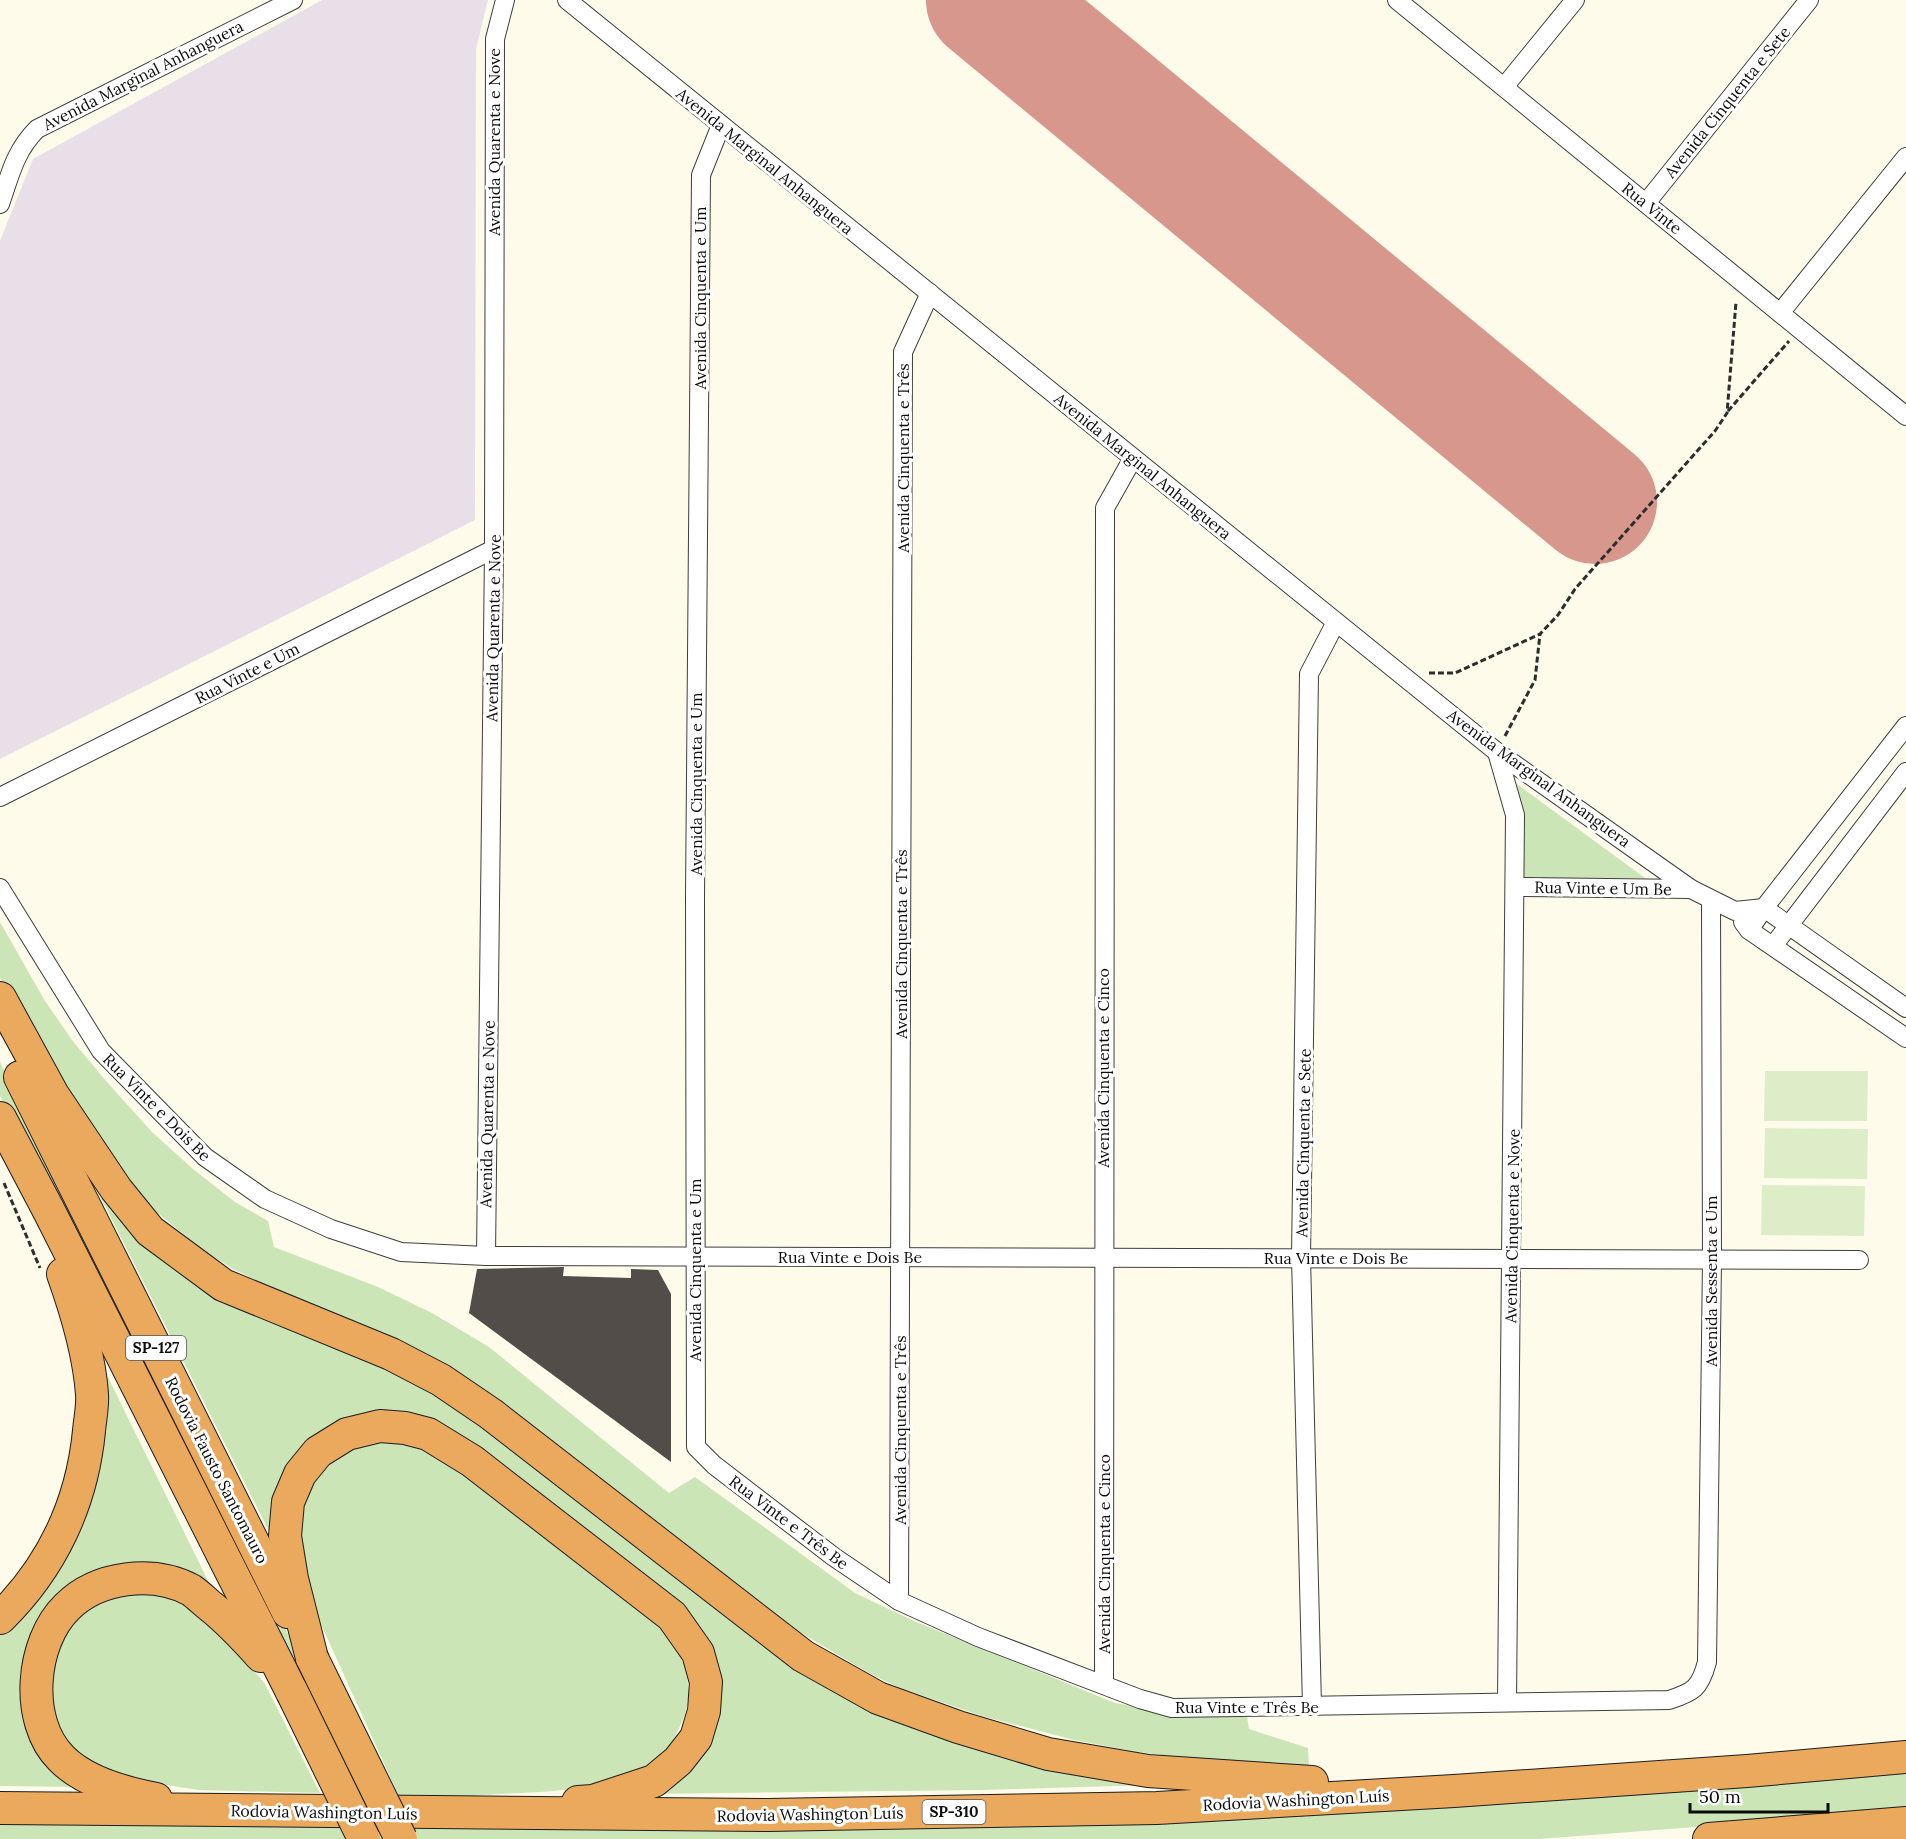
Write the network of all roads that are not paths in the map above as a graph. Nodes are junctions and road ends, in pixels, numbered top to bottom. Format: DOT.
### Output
graph roads {
  1 [pos="293,0"];
  2 [pos="505,0"];
  3 [pos="567,0"];
  4 [pos="1397,0"];
  5 [pos="1575,0"];
  6 [pos="1809,0"];
  7 [pos="1504,87"];
  8 [pos="721,125"];
  9 [pos="1906,158"];
  10 [pos="1646,203"];
  11 [pos="0,204"];
  12 [pos="930,293"];
  13 [pos="1780,313"];
  14 [pos="1906,416"];
  15 [pos="1133,458"];
  16 [pos="494,549"];
  17 [pos="1336,622"];
  18 [pos="1906,726"];
  19 [pos="1497,752"];
  20 [pos="1906,772"];
  21 [pos="0,797"];
  22 [pos="1516,886"];
  23 [pos="0,888"];
  24 [pos="1691,888"];
  25 [pos="1711,900"];
  26 [pos="1764,908"];
  27 [pos="1735,911"];
  28 [pos="1789,924"];
  29 [pos="1749,930"];
  30 [pos="1773,946"];
  31 [pos="0,998"];
  32 [pos="1906,1008"];
  33 [pos="0,1037"];
  34 [pos="1906,1038"];
  35 [pos="0,1119"];
  36 [pos="486,1256"];
  37 [pos="695,1257"];
  38 [pos="900,1257"];
  39 [pos="1301,1257"];
  40 [pos="1103,1258"];
  41 [pos="1512,1259"];
  42 [pos="1712,1260"];
  43 [pos="1859,1260"];
  44 [pos="696,1447"];
  45 [pos="899,1601"];
  46 [pos="0,1618"];
  47 [pos="312,1658"];
  48 [pos="1707,1662"];
  49 [pos="1104,1685"];
  50 [pos="292,1692"];
  51 [pos="1507,1702"];
  52 [pos="1312,1706"];
  53 [pos="1906,1757"];
  54 [pos="1454,1791"];
  55 [pos="0,1808"];
  56 [pos="222,1811"];
  57 [pos="467,1813"];
  58 [pos="1906,1823"];
  59 [pos="364,1839"];
  60 [pos="401,1839"];
  61 [pos="1709,1839"];
  1 -- 11 [label="street, Avenida Marginal Anhanguera"];
  2 -- 16 [label="street, Avenida Quarenta e Nove"];
  3 -- 8 [label="street, Avenida Marginal Anhanguera"];
  4 -- 7 [label="street, Rua Vinte"];
  5 -- 7 [label="street"];
  6 -- 10 [label="street, Avenida Cinquenta e Sete"];
  7 -- 10 [label="street, Rua Vinte"];
  8 -- 12 [label="street, Avenida Marginal Anhanguera"];
  8 -- 37 [label="street, Avenida Cinquenta e Um"];
  9 -- 13 [label="street"];
  10 -- 13 [label="street, Rua Vinte"];
  12 -- 15 [label="street, Avenida Marginal Anhanguera"];
  12 -- 38 [label="street, Avenida Cinquenta e Três"];
  13 -- 14 [label="street, Rua Vinte"];
  15 -- 17 [label="street, Avenida Marginal Anhanguera"];
  15 -- 40 [label="street, Avenida Cinquenta e Cinco"];
  16 -- 21 [label="street, Rua Vinte e Um"];
  16 -- 36 [label="street, Avenida Quarenta e Nove"];
  17 -- 19 [label="street, Avenida Marginal Anhanguera"];
  17 -- 39 [label="street, Avenida Cinquenta e Sete"];
  18 -- 26 [label="street"];
  19 -- 22 [label="street, Avenida Cinquenta e Nove"];
  19 -- 24 [label="street, Avenida Marginal Anhanguera"];
  20 -- 28 [label="street"];
  22 -- 24 [label="street, Rua Vinte e Um Be"];
  22 -- 41 [label="street, Avenida Cinquenta e Nove"];
  23 -- 36 [label="street, Rua Vinte e Dois Be"];
  24 -- 25 [label="street, Avenida Marginal Anhanguera"];
  25 -- 27 [label="street, Avenida Marginal Anhanguera"];
  25 -- 42 [label="street, Avenida Sessenta e Um"];
  26 -- 27 [label="street"];
  26 -- 28 [label="street"];
  26 -- 29 [label="street"];
  27 -- 29 [label="street, Avenida Marginal Anhanguera"];
  28 -- 30 [label="street"];
  28 -- 32 [label="street"];
  29 -- 30 [label="street, Avenida Marginal Anhanguera"];
  30 -- 34 [label="street, Avenida Marginal Anhanguera"];
  31 -- 54 [label="highway"];
  33 -- 47 [label="highway, Rodovia Fausto Santomauro / SP-127"];
  35 -- 46 [label="highway"];
  35 -- 50 [label="highway, Rodovia Fausto Santomauro / SP-127"];
  36 -- 37 [label="street, Rua Vinte e Dois Be"];
  37 -- 38 [label="street, Rua Vinte e Dois Be"];
  37 -- 44 [label="street, Avenida Cinquenta e Um"];
  38 -- 40 [label="street, Rua Vinte e Dois Be"];
  38 -- 45 [label="street, Avenida Cinquenta e Três"];
  39 -- 40 [label="street, Rua Vinte e Dois Be"];
  39 -- 41 [label="street, Rua Vinte e Dois Be"];
  39 -- 52 [label="street, Avenida Cinquenta e Sete"];
  40 -- 49 [label="street, Avenida Cinquenta e Cinco"];
  41 -- 42 [label="street, Rua Vinte e Dois Be"];
  41 -- 51 [label="street, Avenida Cinquenta e Nove"];
  42 -- 43 [label="street, Rua Vinte e Dois Be"];
  42 -- 48 [label="street, Avenida Sessenta e Um"];
  44 -- 45 [label="street, Rua Vinte e Três Be"];
  45 -- 49 [label="street, Rua Vinte e Três Be"];
  47 -- 57 [label="highway"];
  47 -- 60 [label="highway, Rodovia Fausto Santomauro / SP-127, bridge"];
  48 -- 51 [label="street, Rua Vinte e Três Be"];
  49 -- 52 [label="street, Rua Vinte e Três Be"];
  50 -- 56 [label="highway"];
  50 -- 59 [label="highway, Rodovia Fausto Santomauro / SP-127, bridge"];
  51 -- 52 [label="street, Rua Vinte e Três Be"];
  53 -- 54 [label="highway, Rodovia Washington Luís / SP-310"];
  54 -- 57 [label="highway, Rodovia Washington Luís / SP-310"];
  55 -- 56 [label="highway, Rodovia Washington Luís / SP-310"];
  56 -- 57 [label="highway, Rodovia Washington Luís / SP-310"];
  58 -- 61 [label="highway"];
}
